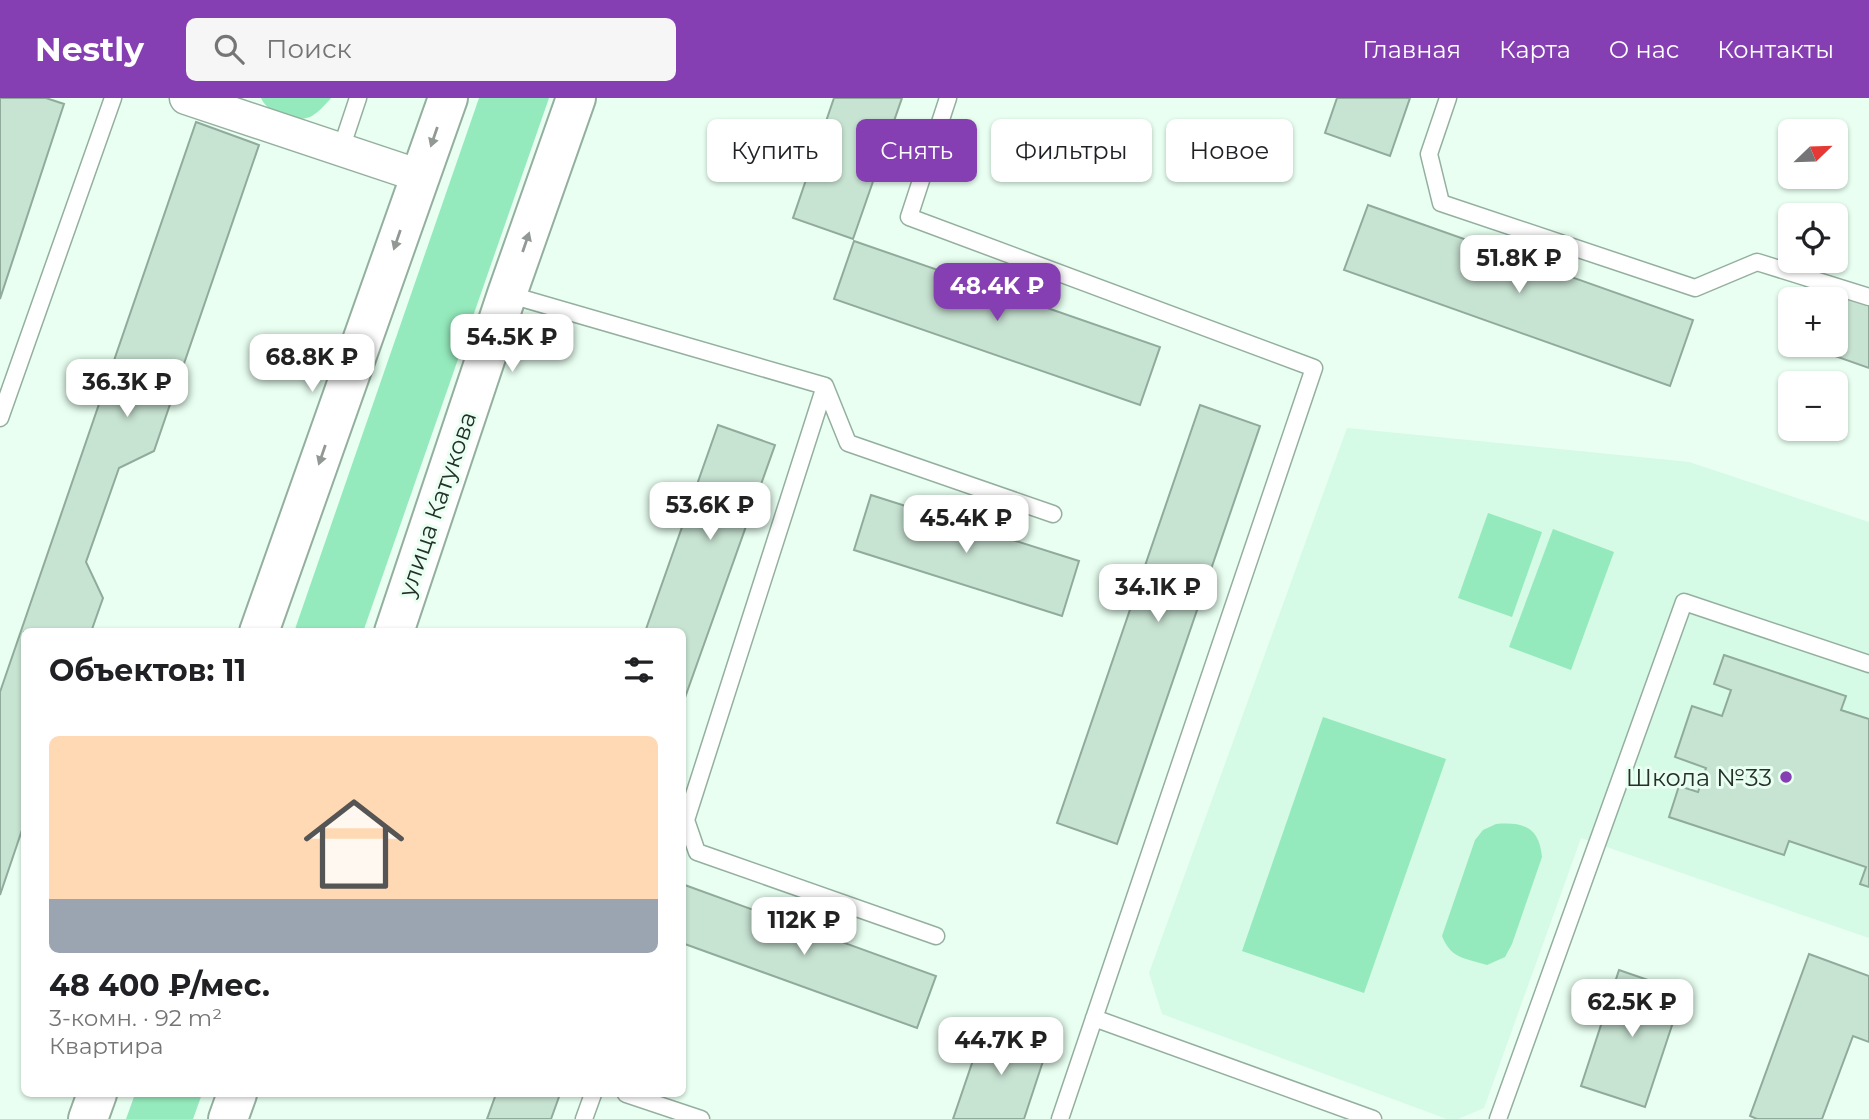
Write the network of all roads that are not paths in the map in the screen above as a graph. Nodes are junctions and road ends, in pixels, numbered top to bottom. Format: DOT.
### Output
graph roads {
  1 [pos="113,98"];
  2 [pos="186,98"];
  3 [pos="358,98"];
  4 [pos="448,98"];
  5 [pos="576,98"];
  6 [pos="947,98"];
  7 [pos="1448,98"];
  8 [pos="224,104"];
  9 [pos="341,149"];
  10 [pos="420,176"];
  11 [pos="507,294"];
  12 [pos="1869,297"];
  13 [pos="825,386"];
  14 [pos="0,418"];
  15 [pos="1053,514"];
  16 [pos="261,628"];
  17 [pos="395,628"];
  18 [pos="1869,664"];
  19 [pos="936,936"];
  20 [pos="1094,1018"];
  21 [pos="96,1097"];
  22 [pos="236,1097"];
  23 [pos="592,1097"];
  24 [pos="635,1097"];
  25 [pos="88,1119"];
  26 [pos="228,1119"];
  27 [pos="584,1119"];
  28 [pos="701,1119"];
  29 [pos="1060,1119"];
  30 [pos="1373,1119"];
  31 [pos="1498,1119"];
  1 -- 14 [label="lane"];
  2 -- 8 [label="street"];
  3 -- 9 [label="lane"];
  4 -- 10 [label="main road, one-way"];
  11 -- 5 [label="main road, улица Катукова, one-way"];
  6 -- 20 [label="lane"];
  7 -- 12 [label="lane"];
  8 -- 9 [label="street"];
  9 -- 10 [label="street"];
  10 -- 16 [label="main road, one-way"];
  11 -- 13 [label="lane"];
  11 -- 17 [label="main road, улица Катукова"];
  13 -- 15 [label="lane"];
  13 -- 19 [label="lane"];
  18 -- 31 [label="lane"];
  20 -- 29 [label="lane"];
  20 -- 30 [label="lane"];
  21 -- 25 [label="main road"];
  22 -- 26 [label="main road"];
  23 -- 27 [label="lane"];
  24 -- 28 [label="lane"];
}
